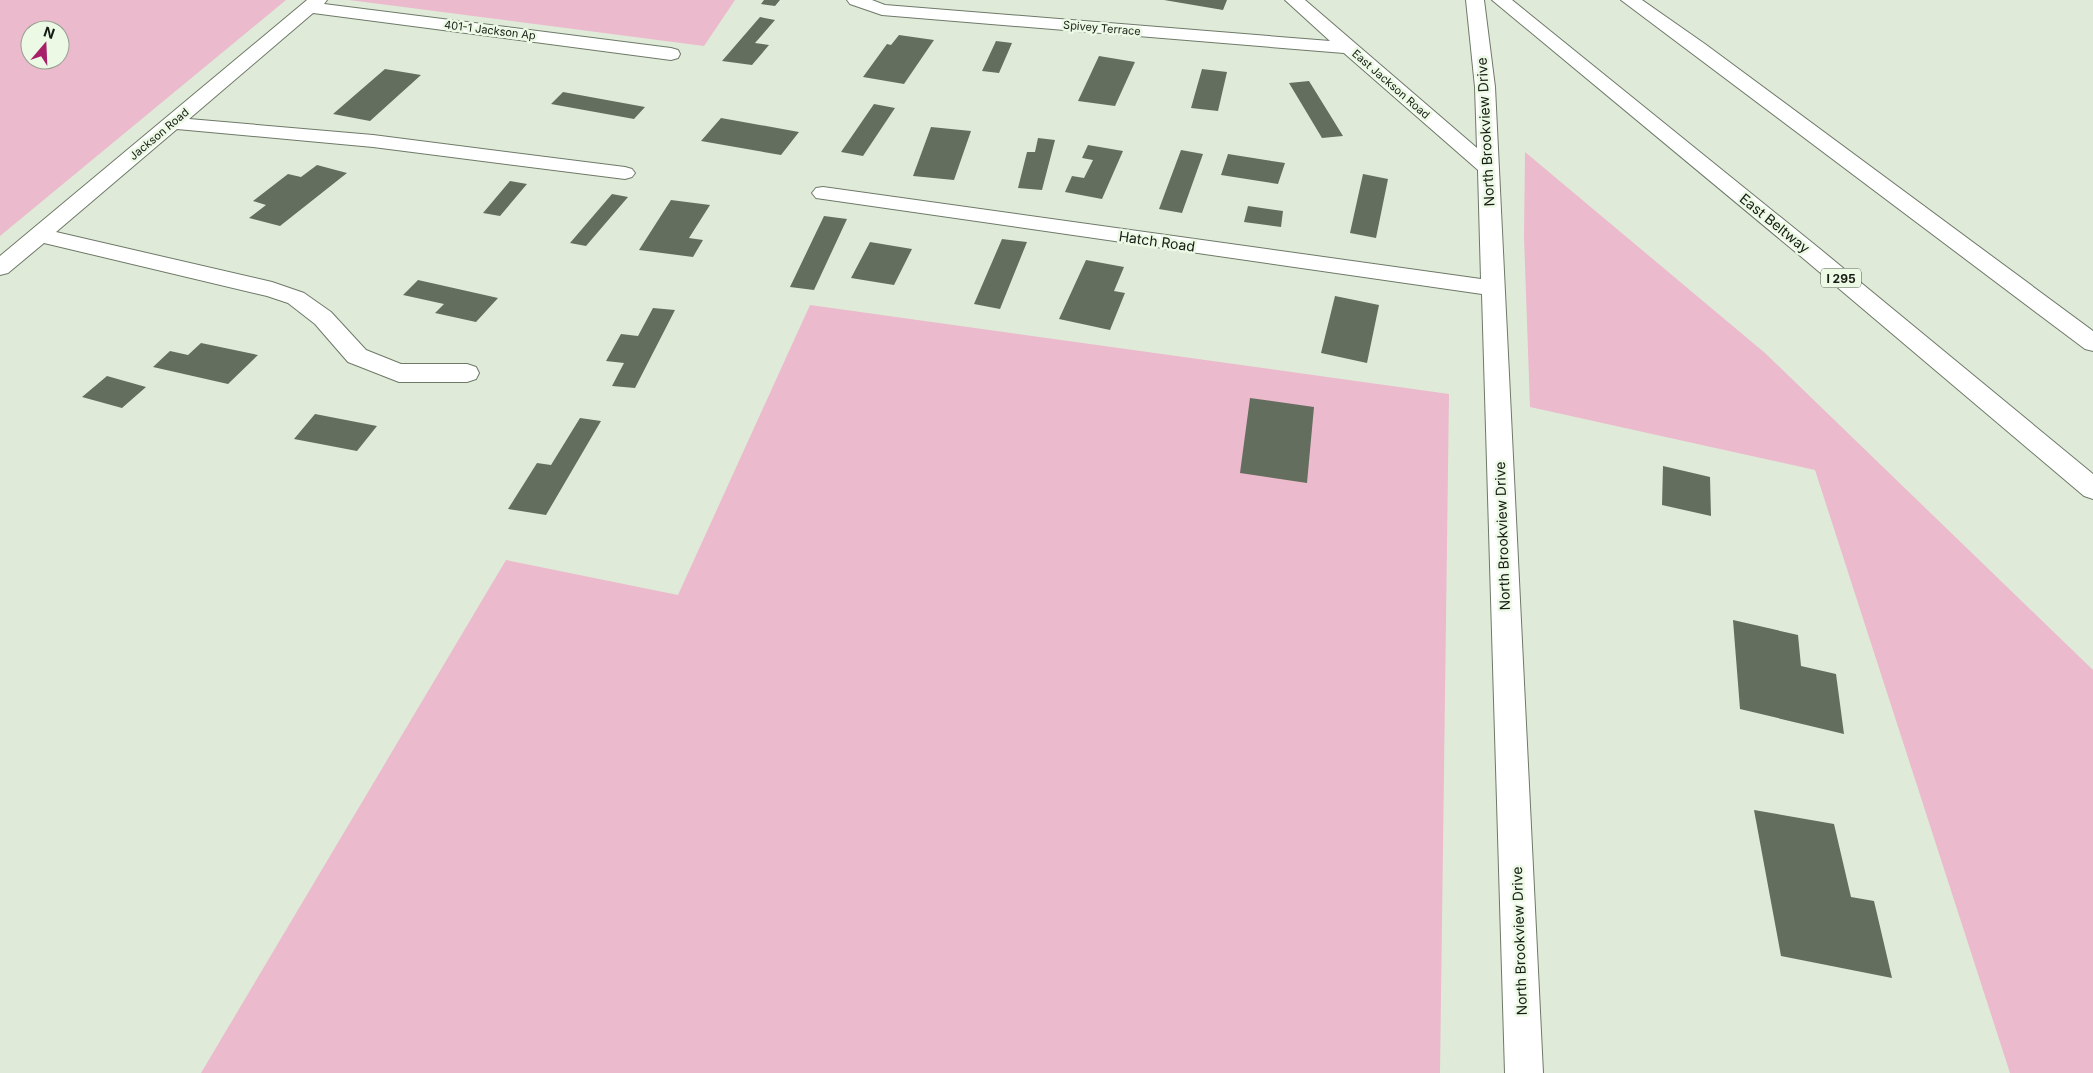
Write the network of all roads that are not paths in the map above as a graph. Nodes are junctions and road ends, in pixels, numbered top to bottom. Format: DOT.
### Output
graph roads {
  1 [pos="856,0"];
  2 [pos="1294,0"];
  3 [pos="1475,0"];
  4 [pos="1501,0"];
  5 [pos="1630,0"];
  6 [pos="313,4"];
  7 [pos="1350,48"];
  8 [pos="670,54"];
  9 [pos="172,123"];
  10 [pos="1488,168"];
  11 [pos="625,172"];
  12 [pos="822,193"];
  13 [pos="40,235"];
  14 [pos="0,268"];
  15 [pos="1492,288"];
  16 [pos="2093,343"];
  17 [pos="467,373"];
  18 [pos="2093,489"];
  19 [pos="1524,1073"];
  1 -- 7 [label="main road, Spivey Terrace"];
  2 -- 7 [label="main road, East Jackson Road"];
  3 -- 10 [label="main road, North Brookview Drive"];
  4 -- 18 [label="main road, East Beltway / I 295"];
  5 -- 16 [label="main road"];
  6 -- 8 [label="main road, 401-1 Jackson Ap"];
  6 -- 9 [label="main road, Jackson Road"];
  7 -- 10 [label="main road, East Jackson Road"];
  9 -- 11 [label="main road"];
  9 -- 13 [label="main road, Jackson Road"];
  10 -- 15 [label="main road, North Brookview Drive"];
  12 -- 15 [label="main road, Hatch Road"];
  13 -- 14 [label="main road, Jackson Road"];
  13 -- 17 [label="main road"];
  15 -- 19 [label="main road, North Brookview Drive"];
}
